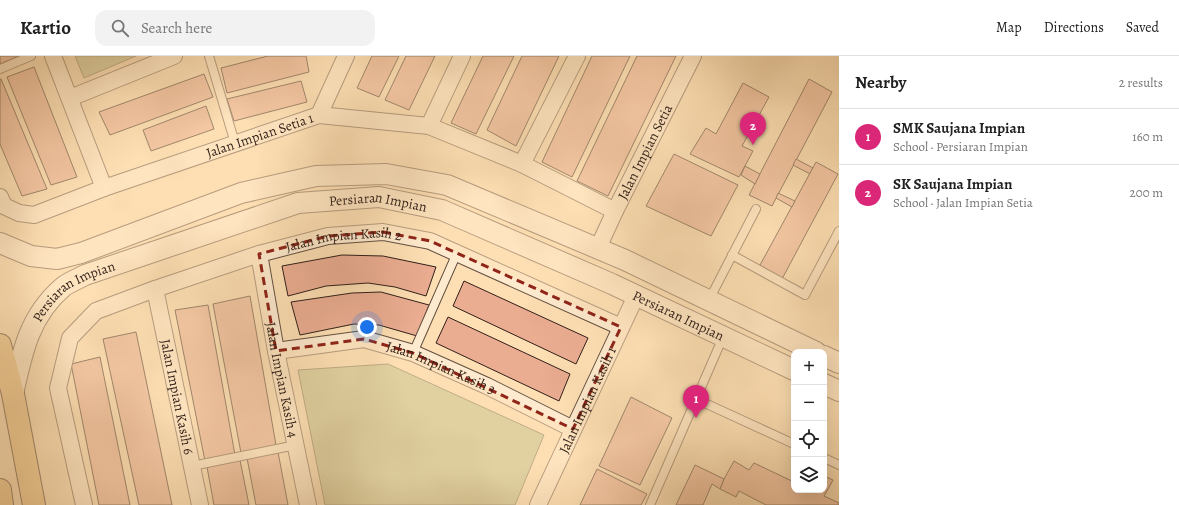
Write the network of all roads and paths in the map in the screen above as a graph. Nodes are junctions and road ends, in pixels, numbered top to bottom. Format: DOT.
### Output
graph roads {
  1 [pos="31,56"];
  2 [pos="53,56"];
  3 [pos="174,56"];
  4 [pos="209,56"];
  5 [pos="346,56"];
  6 [pos="462,56"];
  7 [pos="577,56"];
  8 [pos="692,56"];
  9 [pos="0,69"];
  10 [pos="70,98"];
  11 [pos="319,115"];
  12 [pos="429,126"];
  13 [pos="235,143"];
  14 [pos="522,164"];
  15 [pos="104,188"];
  16 [pos="0,197"];
  17 [pos="499,207"];
  18 [pos="756,209"];
  19 [pos="615,211"];
  20 [pos="489,230"];
  21 [pos="839,231"];
  22 [pos="0,242"];
  23 [pos="598,248"];
  24 [pos="457,253"];
  25 [pos="259,254"];
  26 [pos="732,256"];
  27 [pos="155,289"];
  28 [pos="636,296"];
  29 [pos="709,300"];
  30 [pos="621,327"];
  31 [pos="723,337"];
  32 [pos="0,345"];
  33 [pos="810,349"];
  34 [pos="276,351"];
  35 [pos="413,354"];
  36 [pos="827,357"];
  37 [pos="839,363"];
  38 [pos="791,369"];
  39 [pos="826,385"];
  40 [pos="839,392"];
  41 [pos="13,394"];
  42 [pos="696,399"];
  43 [pos="573,429"];
  44 [pos="791,443"];
  45 [pos="296,445"];
  46 [pos="827,459"];
  47 [pos="839,465"];
  48 [pos="192,466"];
  49 [pos="0,490"];
  50 [pos="2,505"];
  51 [pos="34,505"];
  52 [pos="84,505"];
  53 [pos="200,505"];
  54 [pos="308,505"];
  55 [pos="538,505"];
  56 [pos="650,505"];
  1 -- 9 [label="lane"];
  2 -- 10 [label="street"];
  3 -- 10 [label="street"];
  4 -- 13 [label="lane"];
  5 -- 11 [label="street"];
  6 -- 12 [label="street"];
  7 -- 14 [label="street"];
  8 -- 19 [label="street, Jalan Impian Setia"];
  10 -- 15 [label="street"];
  11 -- 12 [label="street, Jalan Impian Setia 1"];
  11 -- 13 [label="street, Jalan Impian Setia 1"];
  12 -- 14 [label="street, Jalan Impian Setia 1"];
  13 -- 15 [label="street, Jalan Impian Setia 1"];
  14 -- 19 [label="street, Jalan Impian Setia 1"];
  15 -- 16 [label="street, Jalan Impian Setia 1"];
  17 -- 20 [label="street"];
  17 -- 22 [label="street, Persiaran Impian"];
  17 -- 23 [label="street, Persiaran Impian"];
  18 -- 26 [label="lane"];
  19 -- 23 [label="street, Jalan Impian Setia"];
  20 -- 28 [label="street, Persiaran Impian"];
  20 -- 41 [label="street, Persiaran Impian"];
  21 -- 26 [label="lane"];
  23 -- 29 [label="street, Persiaran Impian"];
  24 -- 25 [label="street, Jalan Impian Kasih 2"];
  24 -- 30 [label="street, Jalan Impian Kasih 2"];
  24 -- 35 [label="lane"];
  25 -- 27 [label="street, Jalan Impian Kasih 2"];
  25 -- 34 [label="street, Jalan Impian Kasih 4"];
  26 -- 29 [label="lane"];
  27 -- 48 [label="street, Jalan Impian Kasih 6"];
  27 -- 52 [label="street, Jalan Impian Kasih 2"];
  28 -- 30 [label="street, Jalan Impian Kasih 1"];
  28 -- 31 [label="street, Persiaran Impian"];
  29 -- 33 [label="street, Persiaran Impian"];
  30 -- 43 [label="street, Jalan Impian Kasih 1"];
  31 -- 38 [label="street, Persiaran Impian"];
  31 -- 42 [label="lane"];
  32 -- 41 [label="highway"];
  34 -- 35 [label="street, Jalan Impian Kasih 3"];
  34 -- 45 [label="street, Jalan Impian Kasih 4"];
  35 -- 43 [label="street, Jalan Impian Kasih 3"];
  36 -- 37 [label="street"];
  39 -- 40 [label="street"];
  41 -- 51 [label="highway"];
  42 -- 44 [label="lane"];
  42 -- 56 [label="lane"];
  43 -- 55 [label="street, Jalan Impian Kasih 1"];
  45 -- 48 [label="lane"];
  45 -- 54 [label="street, Jalan Impian Kasih 4"];
  46 -- 47 [label="lane"];
  48 -- 53 [label="street, Jalan Impian Kasih 6"];
  49 -- 50 [label="highway"];
}
